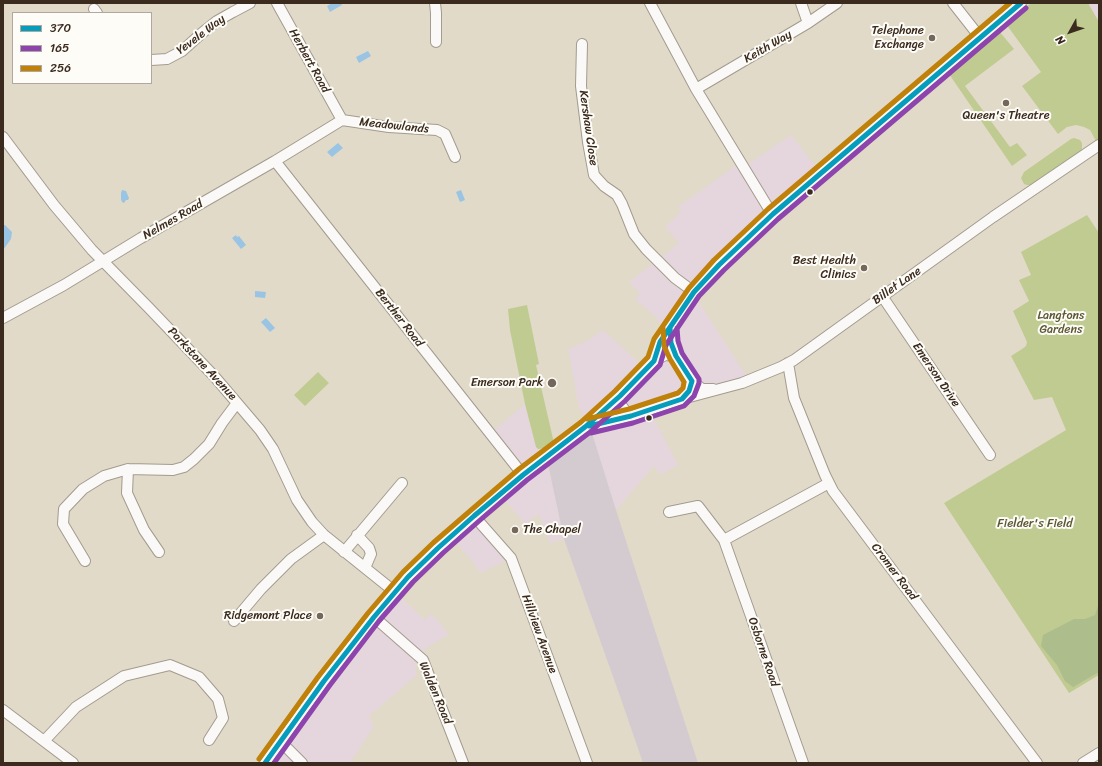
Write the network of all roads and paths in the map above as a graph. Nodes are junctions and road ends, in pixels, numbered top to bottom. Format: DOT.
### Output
graph roads {
  1 [pos="250,3"];
  2 [pos="277,3"];
  3 [pos="435,3"];
  4 [pos="650,3"];
  5 [pos="801,3"];
  6 [pos="837,3"];
  7 [pos="953,3"];
  8 [pos="1020,3"];
  9 [pos="808,23"];
  10 [pos="979,38"];
  11 [pos="436,42"];
  12 [pos="582,44"];
  13 [pos="152,60"];
  14 [pos="696,89"];
  15 [pos="342,120"];
  16 [pos="3,137"];
  17 [pos="1099,145"];
  18 [pos="455,157"];
  19 [pos="275,161"];
  20 [pos="773,214"];
  21 [pos="102,261"];
  22 [pos="694,292"];
  23 [pos="882,296"];
  24 [pos="3,318"];
  25 [pos="670,328"];
  26 [pos="676,356"];
  27 [pos="654,360"];
  28 [pos="788,363"];
  29 [pos="692,381"];
  30 [pos="722,388"];
  31 [pos="620,396"];
  32 [pos="682,400"];
  33 [pos="237,403"];
  34 [pos="631,416"];
  35 [pos="585,427"];
  36 [pos="990,455"];
  37 [pos="128,469"];
  38 [pos="523,475"];
  39 [pos="402,483"];
  40 [pos="829,484"];
  41 [pos="669,512"];
  42 [pos="474,516"];
  43 [pos="324,535"];
  44 [pos="357,535"];
  45 [pos="724,540"];
  46 [pos="160,552"];
  47 [pos="344,552"];
  48 [pos="85,561"];
  49 [pos="365,568"];
  50 [pos="395,592"];
  51 [pos="374,617"];
  52 [pos="234,621"];
  53 [pos="3,710"];
  54 [pos="209,740"];
  55 [pos="44,741"];
  56 [pos="281,742"];
  57 [pos="1099,753"];
  58 [pos="73,763"];
  59 [pos="265,763"];
  60 [pos="302,763"];
  61 [pos="463,763"];
  62 [pos="587,763"];
  63 [pos="802,763"];
  64 [pos="1037,763"];
  65 [pos="1083,763"];
  1 -- 13 [label="street, Yevele Way"];
  2 -- 15 [label="street, Herbert Road"];
  3 -- 11 [label="street"];
  4 -- 14 [label="street"];
  5 -- 9 [label="street"];
  6 -- 9 [label="street, Keith Way"];
  7 -- 10 [label="street"];
  8 -- 10 [label="street"];
  9 -- 14 [label="street, Keith Way"];
  10 -- 20 [label="street"];
  12 -- 22 [label="street, Kershaw Close"];
  14 -- 20 [label="street"];
  15 -- 18 [label="street, Meadowlands"];
  15 -- 19 [label="street, Nelmes Road"];
  16 -- 21 [label="street, Parkstone Avenue"];
  17 -- 23 [label="street, Billet Lane"];
  19 -- 21 [label="street, Nelmes Road"];
  19 -- 38 [label="street, Berther Road"];
  20 -- 22 [label="street"];
  21 -- 24 [label="street, Nelmes Road"];
  21 -- 33 [label="street, Parkstone Avenue"];
  22 -- 25 [label="street"];
  23 -- 28 [label="street, Billet Lane"];
  23 -- 36 [label="street, Emerson Drive"];
  25 -- 26 [label="street"];
  25 -- 27 [label="street"];
  26 -- 27 [label="street"];
  26 -- 29 [label="street"];
  27 -- 31 [label="street"];
  28 -- 30 [label="street, Billet Lane"];
  28 -- 40 [label="street, Cromer Road"];
  29 -- 30 [label="street"];
  29 -- 32 [label="street"];
  30 -- 32 [label="street, Billet Lane"];
  31 -- 34 [label="street"];
  31 -- 35 [label="street"];
  32 -- 34 [label="street, Billet Lane"];
  33 -- 37 [label="street"];
  33 -- 43 [label="street, Parkstone Avenue"];
  34 -- 35 [label="street, Billet Lane"];
  35 -- 38 [label="street"];
  37 -- 46 [label="street"];
  37 -- 48 [label="street"];
  38 -- 42 [label="street"];
  39 -- 44 [label="street"];
  40 -- 45 [label="street"];
  40 -- 64 [label="street, Cromer Road"];
  41 -- 45 [label="street, Osborne Road"];
  42 -- 50 [label="street"];
  42 -- 62 [label="street, Hillview Avenue"];
  43 -- 47 [label="street, Parkstone Avenue"];
  43 -- 52 [label="street"];
  44 -- 47 [label="street"];
  44 -- 49 [label="street"];
  45 -- 63 [label="street, Osborne Road"];
  47 -- 49 [label="street, Parkstone Avenue"];
  49 -- 50 [label="street, Parkstone Avenue"];
  50 -- 51 [label="street"];
  51 -- 56 [label="street"];
  51 -- 61 [label="street, Walden Road"];
  53 -- 55 [label="street"];
  54 -- 55 [label="street"];
  55 -- 58 [label="street"];
  56 -- 59 [label="street"];
  56 -- 60 [label="street"];
  57 -- 65 [label="street"];
}
